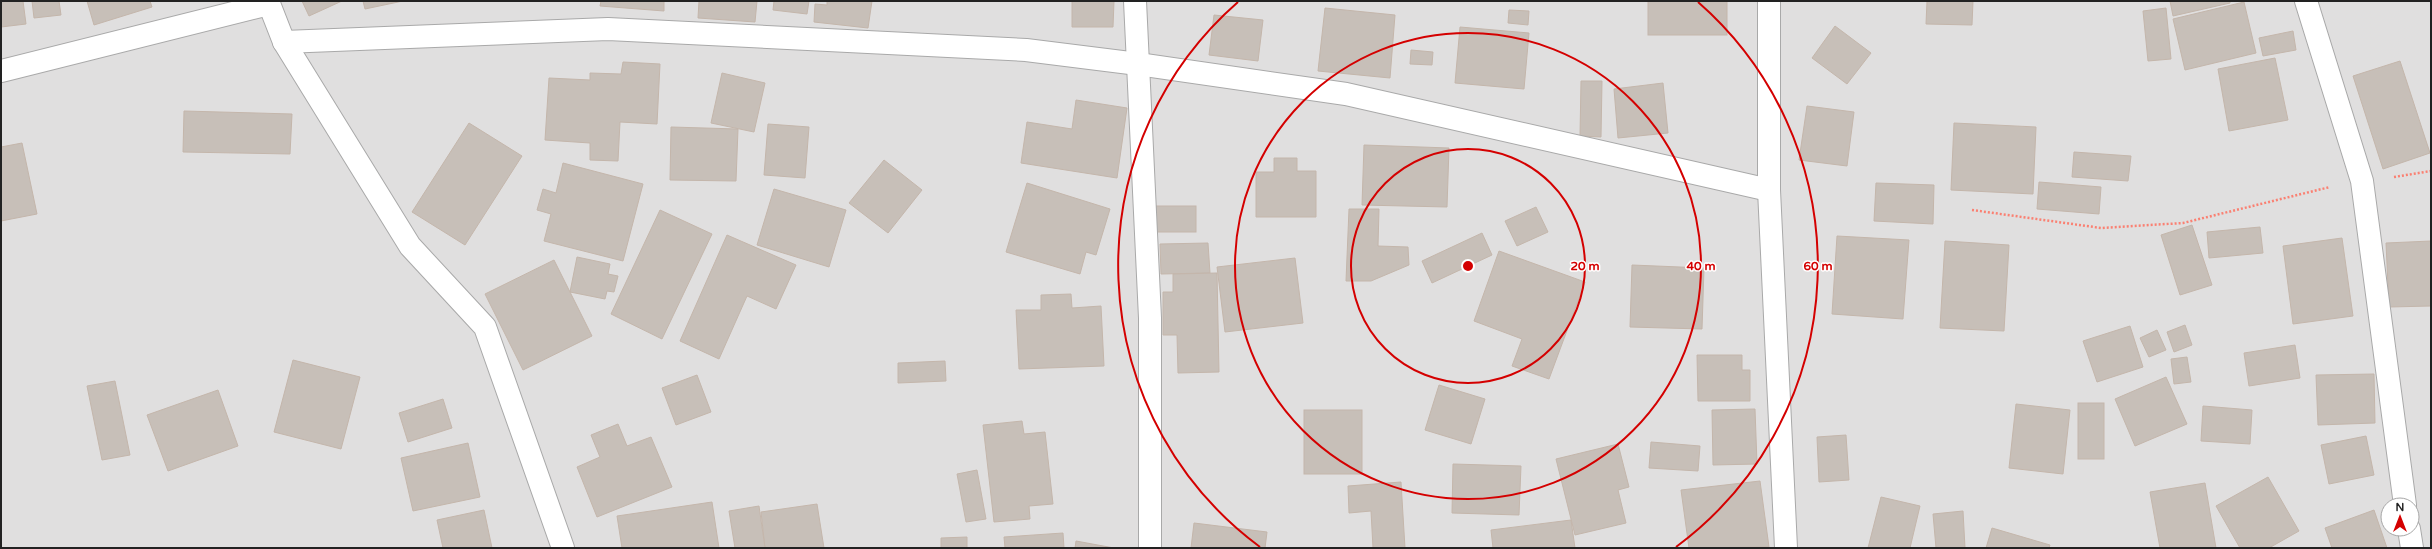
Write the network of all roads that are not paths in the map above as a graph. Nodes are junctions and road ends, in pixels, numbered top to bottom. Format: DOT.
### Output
graph roads {
  1 [pos="1135,1"];
  2 [pos="1769,1"];
  3 [pos="2306,1"];
  4 [pos="269,3"];
  5 [pos="284,42"];
  6 [pos="1138,64"];
  7 [pos="1,71"];
  8 [pos="1769,190"];
  9 [pos="2404,497"];
  10 [pos="2410,537"];
  11 [pos="563,548"];
  12 [pos="1150,548"];
  13 [pos="1786,548"];
  14 [pos="2412,548"];
  1 -- 6 [label="street"];
  2 -- 8 [label="street"];
  3 -- 9 [label="street"];
  4 -- 5 [label="street"];
  4 -- 7 [label="street"];
  5 -- 6 [label="street"];
  5 -- 11 [label="street"];
  6 -- 8 [label="street"];
  6 -- 12 [label="street"];
  8 -- 13 [label="street"];
  10 -- 14 [label="street"];
}
